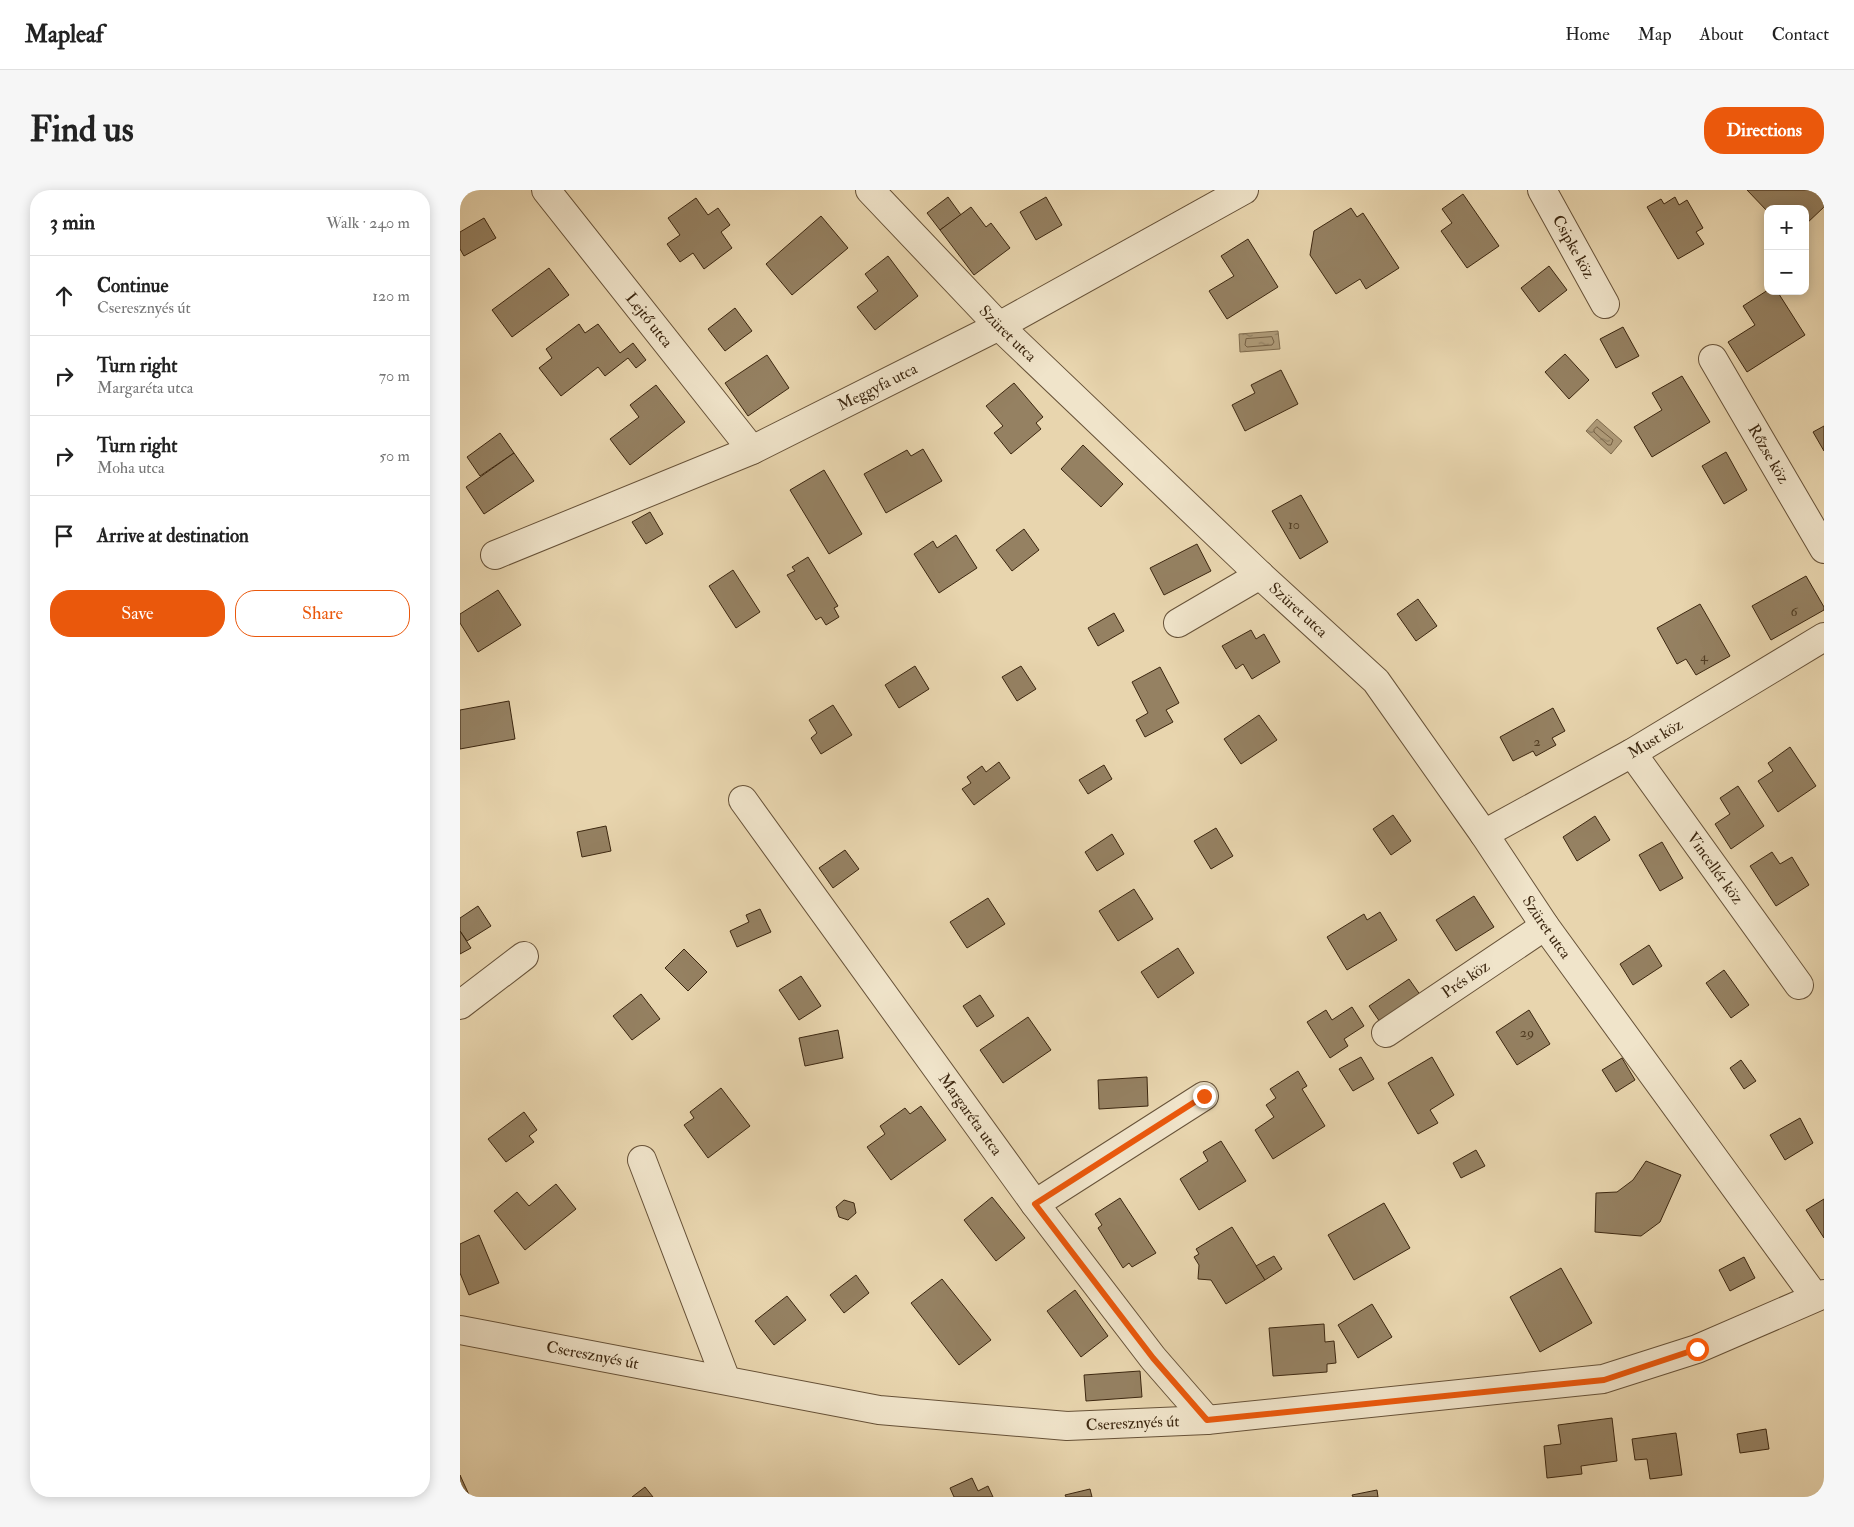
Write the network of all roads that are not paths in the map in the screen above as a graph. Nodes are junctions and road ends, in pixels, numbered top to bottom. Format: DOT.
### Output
graph roads {
  1 [pos="546,190"];
  2 [pos="870,190"];
  3 [pos="1244,190"];
  4 [pos="1542,190"];
  5 [pos="1605,304"];
  6 [pos="999,326"];
  7 [pos="1713,359"];
  8 [pos="752,450"];
  9 [pos="1824,549"];
  10 [pos="495,555"];
  11 [pos="1260,575"];
  12 [pos="1178,623"];
  13 [pos="1824,637"];
  14 [pos="1632,753"];
  15 [pos="743,800"];
  16 [pos="1484,834"];
  17 [pos="1545,926"];
  18 [pos="524,956"];
  19 [pos="1799,985"];
  20 [pos="460,1005"];
  21 [pos="1386,1033"];
  22 [pos="1204,1096"];
  23 [pos="642,1160"];
  24 [pos="1035,1204"];
  25 [pos="1820,1295"];
  26 [pos="460,1330"];
  27 [pos="726,1380"];
  28 [pos="1207,1420"];
  1 -- 8 [label="street, Lejtő utca"];
  2 -- 6 [label="street, Szüret utca"];
  3 -- 6 [label="street, Meggyfa utca"];
  4 -- 5 [label="street, Csipke köz"];
  6 -- 8 [label="street, Meggyfa utca"];
  6 -- 11 [label="street, Szüret utca"];
  7 -- 9 [label="street, Rőzse köz"];
  8 -- 10 [label="street, Meggyfa utca"];
  11 -- 12 [label="street, Szüret utca"];
  11 -- 16 [label="street, Szüret utca"];
  13 -- 14 [label="street, Must köz"];
  14 -- 16 [label="street, Must köz"];
  14 -- 19 [label="street, Vincellér köz"];
  15 -- 24 [label="street, Margaréta utca"];
  16 -- 17 [label="street, Szüret utca"];
  17 -- 21 [label="street, Prés köz"];
  17 -- 25 [label="street, Szüret utca"];
  18 -- 20 [label="street"];
  22 -- 24 [label="street"];
  23 -- 27 [label="street"];
  24 -- 28 [label="street, Margaréta utca"];
  25 -- 28 [label="street, Cseresznyés út"];
  26 -- 27 [label="street, Cseresznyés út"];
  27 -- 28 [label="street, Cseresznyés út"];
}
